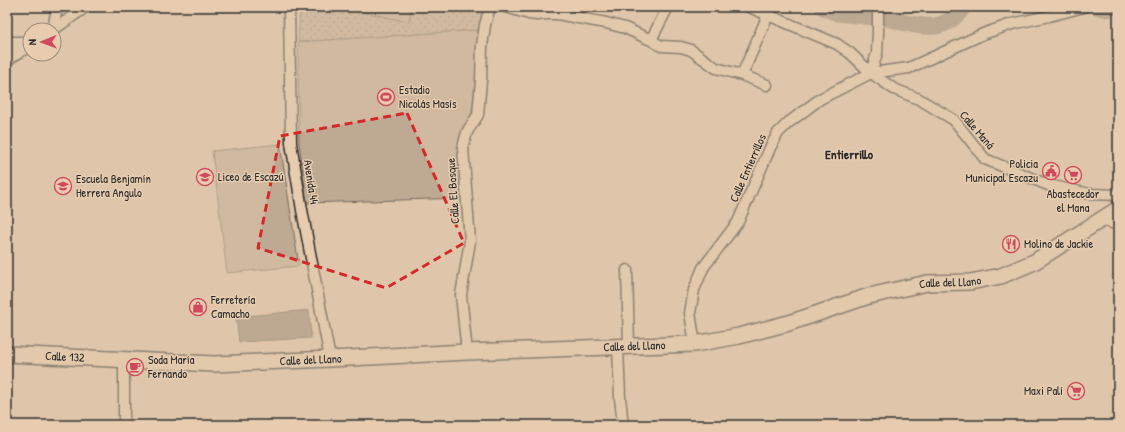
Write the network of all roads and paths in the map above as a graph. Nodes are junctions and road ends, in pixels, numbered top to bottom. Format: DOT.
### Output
graph roads {
  1 [pos="57,7"];
  2 [pos="86,7"];
  3 [pos="289,7"];
  4 [pos="490,7"];
  5 [pos="506,7"];
  6 [pos="668,7"];
  7 [pos="749,7"];
  8 [pos="875,7"];
  9 [pos="1083,7"];
  10 [pos="768,15"];
  11 [pos="54,22"];
  12 [pos="62,24"];
  13 [pos="651,40"];
  14 [pos="7,42"];
  15 [pos="22,43"];
  16 [pos="22,48"];
  17 [pos="7,57"];
  18 [pos="871,73"];
  19 [pos="742,75"];
  20 [pos="767,85"];
  21 [pos="1118,195"];
  22 [pos="1118,209"];
  23 [pos="1103,218"];
  24 [pos="1118,226"];
  25 [pos="627,270"];
  26 [pos="695,344"];
  27 [pos="623,346"];
  28 [pos="467,352"];
  29 [pos="7,354"];
  30 [pos="124,360"];
  31 [pos="330,360"];
  32 [pos="124,425"];
  33 [pos="623,425"];
  1 -- 11 [label="street"];
  2 -- 12 [label="street"];
  3 -- 31 [label="street, Avenida 44"];
  4 -- 28 [label="street, Calle El Bosque"];
  5 -- 13 [label="street"];
  6 -- 13 [label="street"];
  7 -- 10 [label="street, Calle Maná"];
  8 -- 18 [label="street"];
  9 -- 18 [label="street, Calle Entierrillos"];
  10 -- 18 [label="street, Calle Maná"];
  10 -- 19 [label="street"];
  13 -- 19 [label="street"];
  14 -- 15 [label="street"];
  16 -- 17 [label="main road"];
  18 -- 21 [label="street, Calle Maná"];
  18 -- 26 [label="street, Calle Entierrillos"];
  19 -- 20 [label="street"];
  22 -- 23 [label="main road, Calle del Llano"];
  23 -- 24 [label="street"];
  23 -- 26 [label="main road, Calle del Llano"];
  25 -- 27 [label="street"];
  26 -- 27 [label="main road, Calle del Llano"];
  27 -- 28 [label="main road, Calle del Llano"];
  27 -- 33 [label="street"];
  28 -- 31 [label="main road, Calle del Llano"];
  29 -- 30 [label="main road, Calle 132"];
  30 -- 31 [label="main road, Calle del Llano"];
  30 -- 32 [label="street"];
}
